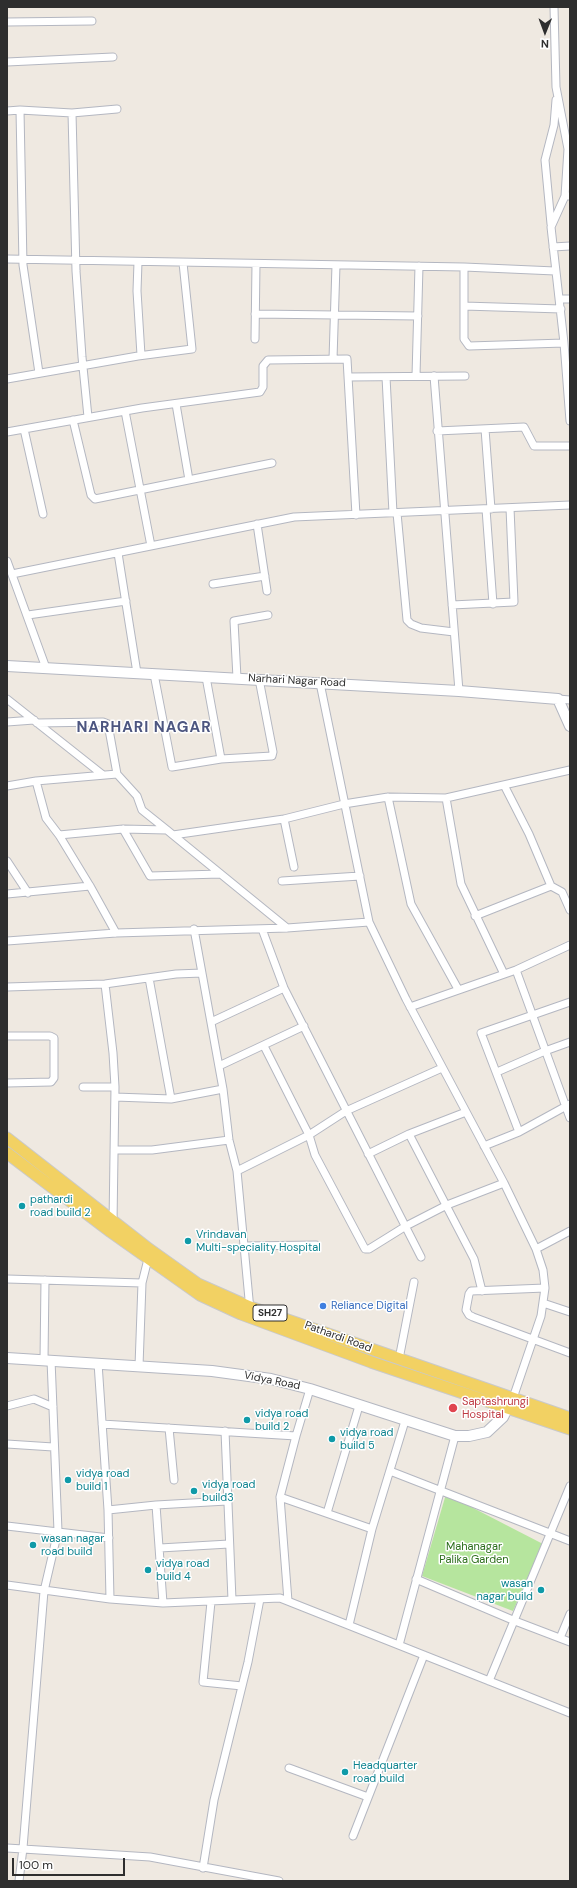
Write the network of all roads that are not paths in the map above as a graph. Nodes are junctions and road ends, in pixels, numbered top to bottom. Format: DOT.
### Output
graph roads {
  1 [pos="554,7"];
  2 [pos="92,21"];
  3 [pos="7,22"];
  4 [pos="113,57"];
  5 [pos="7,62"];
  6 [pos="556,87"];
  7 [pos="117,109"];
  8 [pos="20,110"];
  9 [pos="7,111"];
  10 [pos="72,113"];
  11 [pos="569,148"];
  12 [pos="567,196"];
  13 [pos="551,227"];
  14 [pos="570,246"];
  15 [pos="553,248"];
  16 [pos="7,259"];
  17 [pos="22,261"];
  18 [pos="76,261"];
  19 [pos="138,262"];
  20 [pos="183,263"];
  21 [pos="256,264"];
  22 [pos="336,265"];
  23 [pos="418,266"];
  24 [pos="464,267"];
  25 [pos="555,271"];
  26 [pos="559,299"];
  27 [pos="570,299"];
  28 [pos="464,306"];
  29 [pos="561,309"];
  30 [pos="255,314"];
  31 [pos="334,315"];
  32 [pos="418,316"];
  33 [pos="255,338"];
  34 [pos="564,343"];
  35 [pos="142,355"];
  36 [pos="333,359"];
  37 [pos="83,366"];
  38 [pos="39,373"];
  39 [pos="416,376"];
  40 [pos="434,376"];
  41 [pos="465,376"];
  42 [pos="348,377"];
  43 [pos="386,377"];
  44 [pos="7,379"];
  45 [pos="176,404"];
  46 [pos="125,411"];
  47 [pos="88,417"];
  48 [pos="73,420"];
  49 [pos="570,421"];
  50 [pos="24,429"];
  51 [pos="485,429"];
  52 [pos="437,431"];
  53 [pos="7,432"];
  54 [pos="570,446"];
  55 [pos="272,462"];
  56 [pos="189,480"];
  57 [pos="140,490"];
  58 [pos="570,505"];
  59 [pos="510,508"];
  60 [pos="489,509"];
  61 [pos="444,511"];
  62 [pos="395,513"];
  63 [pos="43,514"];
  64 [pos="356,516"];
  65 [pos="257,524"];
  66 [pos="151,546"];
  67 [pos="118,554"];
  68 [pos="7,561"];
  69 [pos="12,574"];
  70 [pos="265,576"];
  71 [pos="213,584"];
  72 [pos="267,591"];
  73 [pos="126,601"];
  74 [pos="493,604"];
  75 [pos="452,605"];
  76 [pos="28,615"];
  77 [pos="268,615"];
  78 [pos="454,632"];
  79 [pos="7,666"];
  80 [pos="46,668"];
  81 [pos="137,673"];
  82 [pos="154,674"];
  83 [pos="206,677"];
  84 [pos="237,678"];
  85 [pos="259,679"];
  86 [pos="320,682"];
  87 [pos="459,691"];
  88 [pos="7,699"];
  89 [pos="558,699"];
  90 [pos="570,700"];
  91 [pos="35,721"];
  92 [pos="7,722"];
  93 [pos="570,726"];
  94 [pos="222,759"];
  95 [pos="570,770"];
  96 [pos="117,774"];
  97 [pos="103,775"];
  98 [pos="36,781"];
  99 [pos="504,785"];
  100 [pos="7,786"];
  101 [pos="388,797"];
  102 [pos="446,798"];
  103 [pos="344,804"];
  104 [pos="284,818"];
  105 [pos="124,829"];
  106 [pos="170,833"];
  107 [pos="59,835"];
  108 [pos="7,861"];
  109 [pos="294,867"];
  110 [pos="220,874"];
  111 [pos="360,876"];
  112 [pos="282,881"];
  113 [pos="90,886"];
  114 [pos="551,886"];
  115 [pos="28,893"];
  116 [pos="7,894"];
  117 [pos="570,910"];
  118 [pos="475,916"];
  119 [pos="369,922"];
  120 [pos="286,928"];
  121 [pos="194,929"];
  122 [pos="262,929"];
  123 [pos="116,933"];
  124 [pos="7,941"];
  125 [pos="570,945"];
  126 [pos="516,970"];
  127 [pos="202,973"];
  128 [pos="504,974"];
  129 [pos="149,978"];
  130 [pos="105,984"];
  131 [pos="7,987"];
  132 [pos="284,988"];
  133 [pos="458,989"];
  134 [pos="570,1002"];
  135 [pos="410,1007"];
  136 [pos="533,1014"];
  137 [pos="212,1022"];
  138 [pos="304,1026"];
  139 [pos="7,1036"];
  140 [pos="570,1042"];
  141 [pos="264,1046"];
  142 [pos="545,1051"];
  143 [pos="219,1066"];
  144 [pos="442,1068"];
  145 [pos="497,1072"];
  146 [pos="7,1083"];
  147 [pos="82,1087"];
  148 [pos="115,1087"];
  149 [pos="223,1089"];
  150 [pos="115,1097"];
  151 [pos="171,1099"];
  152 [pos="568,1106"];
  153 [pos="346,1111"];
  154 [pos="466,1112"];
  155 [pos="570,1118"];
  156 [pos="520,1132"];
  157 [pos="409,1134"];
  158 [pos="309,1135"];
  159 [pos="7,1138"];
  160 [pos="229,1140"];
  161 [pos="484,1146"];
  162 [pos="114,1150"];
  163 [pos="7,1152"];
  164 [pos="368,1154"];
  165 [pos="237,1171"];
  166 [pos="504,1183"];
  167 [pos="447,1205"];
  168 [pos="114,1221"];
  169 [pos="406,1226"];
  170 [pos="111,1232"];
  171 [pos="570,1232"];
  172 [pos="316,1245"];
  173 [pos="245,1246"];
  174 [pos="536,1250"];
  175 [pos="149,1255"];
  176 [pos="421,1257"];
  177 [pos="7,1279"];
  178 [pos="45,1280"];
  179 [pos="414,1282"];
  180 [pos="142,1283"];
  181 [pos="545,1288"];
  182 [pos="482,1291"];
  183 [pos="543,1303"];
  184 [pos="250,1312"];
  185 [pos="570,1312"];
  186 [pos="534,1340"];
  187 [pos="570,1353"];
  188 [pos="7,1358"];
  189 [pos="399,1359"];
  190 [pos="48,1360"];
  191 [pos="98,1363"];
  192 [pos="139,1366"];
  193 [pos="310,1389"];
  194 [pos="513,1398"];
  195 [pos="7,1406"];
  196 [pos="360,1406"];
  197 [pos="53,1407"];
  198 [pos="508,1408"];
  199 [pos="570,1418"];
  200 [pos="405,1421"];
  201 [pos="102,1424"];
  202 [pos="169,1428"];
  203 [pos="570,1429"];
  204 [pos="225,1431"];
  205 [pos="296,1436"];
  206 [pos="455,1436"];
  207 [pos="7,1444"];
  208 [pos="53,1447"];
  209 [pos="390,1471"];
  210 [pos="174,1480"];
  211 [pos="570,1486"];
  212 [pos="440,1489"];
  213 [pos="280,1497"];
  214 [pos="227,1501"];
  215 [pos="156,1505"];
  216 [pos="108,1510"];
  217 [pos="327,1513"];
  218 [pos="7,1526"];
  219 [pos="372,1529"];
  220 [pos="58,1531"];
  221 [pos="552,1534"];
  222 [pos="109,1538"];
  223 [pos="570,1541"];
  224 [pos="229,1544"];
  225 [pos="160,1548"];
  226 [pos="416,1580"];
  227 [pos="7,1585"];
  228 [pos="44,1590"];
  229 [pos="110,1599"];
  230 [pos="260,1599"];
  231 [pos="232,1600"];
  232 [pos="288,1601"];
  233 [pos="211,1602"];
  234 [pos="163,1603"];
  235 [pos="570,1614"];
  236 [pos="515,1622"];
  237 [pos="350,1625"];
  238 [pos="560,1638"];
  239 [pos="570,1642"];
  240 [pos="399,1645"];
  241 [pos="424,1655"];
  242 [pos="489,1681"];
  243 [pos="242,1686"];
  244 [pos="570,1713"];
  245 [pos="290,1768"];
  246 [pos="368,1798"];
  247 [pos="353,1836"];
  248 [pos="7,1848"];
  249 [pos="23,1848"];
  250 [pos="204,1868"];
  251 [pos="19,1881"];
  252 [pos="279,1881"];
  1 -- 6 [label="street"];
  2 -- 3 [label="street"];
  4 -- 5 [label="street"];
  6 -- 11 [label="street"];
  6 -- 13 [label="street"];
  7 -- 10 [label="street"];
  8 -- 9 [label="street"];
  8 -- 10 [label="street"];
  8 -- 17 [label="street"];
  10 -- 18 [label="street"];
  11 -- 12 [label="street"];
  12 -- 13 [label="street"];
  13 -- 15 [label="street"];
  14 -- 15 [label="street"];
  15 -- 25 [label="street"];
  16 -- 17 [label="street"];
  17 -- 18 [label="street"];
  17 -- 38 [label="street"];
  18 -- 19 [label="street"];
  18 -- 37 [label="street"];
  19 -- 20 [label="street"];
  19 -- 35 [label="street"];
  20 -- 21 [label="street"];
  20 -- 35 [label="street"];
  21 -- 22 [label="street"];
  21 -- 30 [label="street"];
  22 -- 23 [label="street"];
  22 -- 31 [label="street"];
  23 -- 24 [label="street"];
  23 -- 32 [label="street"];
  24 -- 25 [label="street"];
  24 -- 28 [label="street"];
  25 -- 26 [label="street"];
  26 -- 27 [label="street"];
  26 -- 29 [label="street"];
  28 -- 29 [label="street"];
  28 -- 34 [label="street"];
  29 -- 34 [label="street"];
  30 -- 31 [label="street"];
  30 -- 33 [label="street"];
  31 -- 32 [label="street"];
  31 -- 36 [label="street"];
  32 -- 39 [label="street"];
  34 -- 49 [label="street"];
  35 -- 37 [label="street"];
  36 -- 42 [label="street"];
  36 -- 45 [label="street"];
  37 -- 38 [label="street"];
  37 -- 47 [label="street"];
  38 -- 44 [label="street"];
  39 -- 40 [label="street"];
  39 -- 43 [label="street"];
  40 -- 41 [label="street"];
  40 -- 52 [label="street"];
  42 -- 43 [label="street"];
  42 -- 64 [label="street"];
  43 -- 62 [label="street"];
  45 -- 46 [label="street"];
  45 -- 56 [label="street"];
  46 -- 47 [label="street"];
  46 -- 57 [label="street"];
  47 -- 48 [label="street"];
  48 -- 50 [label="street"];
  48 -- 57 [label="street"];
  50 -- 53 [label="street"];
  50 -- 63 [label="street"];
  51 -- 52 [label="street"];
  51 -- 54 [label="street"];
  51 -- 60 [label="street"];
  52 -- 61 [label="street"];
  55 -- 56 [label="street"];
  56 -- 57 [label="street"];
  57 -- 66 [label="street"];
  58 -- 59 [label="street"];
  59 -- 60 [label="street"];
  59 -- 74 [label="street"];
  60 -- 61 [label="street"];
  60 -- 74 [label="street"];
  61 -- 62 [label="street"];
  61 -- 75 [label="street"];
  62 -- 64 [label="street"];
  62 -- 78 [label="street"];
  64 -- 65 [label="street"];
  65 -- 66 [label="street"];
  65 -- 70 [label="street"];
  66 -- 67 [label="street"];
  67 -- 69 [label="street"];
  67 -- 73 [label="street"];
  68 -- 69 [label="street"];
  69 -- 76 [label="street"];
  70 -- 71 [label="street"];
  70 -- 72 [label="street"];
  73 -- 76 [label="street"];
  73 -- 81 [label="street"];
  74 -- 75 [label="street"];
  75 -- 78 [label="street"];
  76 -- 80 [label="street"];
  77 -- 84 [label="street"];
  78 -- 87 [label="street"];
  79 -- 80 [label="street, Narhari Nagar Road"];
  80 -- 81 [label="street, Narhari Nagar Road"];
  81 -- 82 [label="street, Narhari Nagar Road"];
  82 -- 83 [label="street, Narhari Nagar Road"];
  82 -- 94 [label="street"];
  83 -- 84 [label="street, Narhari Nagar Road"];
  83 -- 94 [label="street"];
  84 -- 85 [label="street, Narhari Nagar Road"];
  85 -- 86 [label="street, Narhari Nagar Road"];
  85 -- 94 [label="street"];
  86 -- 87 [label="street, Narhari Nagar Road"];
  86 -- 103 [label="street"];
  87 -- 89 [label="street, Narhari Nagar Road"];
  88 -- 91 [label="street"];
  89 -- 90 [label="street"];
  89 -- 93 [label="street"];
  91 -- 92 [label="street"];
  91 -- 96 [label="street"];
  91 -- 97 [label="street"];
  95 -- 99 [label="street"];
  96 -- 97 [label="street"];
  96 -- 106 [label="street"];
  97 -- 98 [label="street"];
  98 -- 100 [label="street"];
  98 -- 107 [label="street"];
  99 -- 102 [label="street"];
  99 -- 114 [label="street"];
  101 -- 102 [label="street"];
  101 -- 103 [label="street"];
  101 -- 133 [label="street"];
  102 -- 118 [label="street"];
  103 -- 104 [label="street"];
  103 -- 111 [label="street"];
  104 -- 106 [label="street"];
  104 -- 109 [label="street"];
  105 -- 106 [label="street"];
  105 -- 107 [label="street"];
  105 -- 110 [label="street"];
  106 -- 110 [label="street"];
  107 -- 113 [label="street"];
  108 -- 115 [label="street"];
  110 -- 120 [label="street"];
  111 -- 112 [label="street"];
  111 -- 119 [label="street"];
  113 -- 115 [label="street"];
  113 -- 123 [label="street"];
  114 -- 117 [label="street"];
  114 -- 118 [label="street"];
  115 -- 116 [label="street"];
  118 -- 128 [label="street"];
  119 -- 120 [label="street"];
  119 -- 135 [label="street"];
  120 -- 122 [label="street"];
  121 -- 122 [label="street"];
  121 -- 123 [label="street"];
  121 -- 127 [label="street"];
  122 -- 132 [label="street"];
  123 -- 124 [label="street"];
  125 -- 126 [label="street"];
  126 -- 128 [label="street"];
  126 -- 136 [label="street"];
  127 -- 129 [label="street"];
  127 -- 137 [label="street"];
  128 -- 133 [label="street"];
  129 -- 130 [label="street"];
  129 -- 151 [label="street"];
  130 -- 131 [label="street"];
  130 -- 148 [label="street"];
  132 -- 137 [label="street"];
  132 -- 138 [label="street"];
  133 -- 135 [label="street"];
  134 -- 136 [label="street"];
  135 -- 144 [label="street"];
  136 -- 142 [label="street"];
  136 -- 145 [label="street"];
  137 -- 143 [label="street"];
  138 -- 141 [label="street"];
  138 -- 153 [label="street"];
  139 -- 146 [label="street"];
  140 -- 142 [label="street"];
  141 -- 143 [label="street"];
  141 -- 158 [label="street"];
  142 -- 145 [label="street"];
  142 -- 152 [label="street"];
  143 -- 149 [label="street"];
  144 -- 153 [label="street"];
  144 -- 154 [label="street"];
  145 -- 156 [label="street"];
  147 -- 148 [label="street"];
  148 -- 150 [label="street"];
  149 -- 151 [label="street"];
  149 -- 160 [label="street"];
  150 -- 151 [label="street"];
  150 -- 162 [label="street"];
  152 -- 155 [label="street"];
  152 -- 156 [label="street"];
  153 -- 158 [label="street"];
  153 -- 164 [label="street"];
  154 -- 157 [label="street"];
  154 -- 161 [label="street"];
  156 -- 161 [label="street"];
  157 -- 164 [label="street"];
  157 -- 167 [label="street"];
  158 -- 165 [label="street"];
  158 -- 169 [label="street"];
  159 -- 168 [label="main road, Pathardi Road / SH27"];
  160 -- 162 [label="street"];
  160 -- 165 [label="street"];
  161 -- 166 [label="street"];
  162 -- 168 [label="street"];
  163 -- 170 [label="main road"];
  164 -- 169 [label="street"];
  165 -- 173 [label="street"];
  166 -- 167 [label="street"];
  166 -- 174 [label="street"];
  167 -- 169 [label="street"];
  167 -- 182 [label="street"];
  168 -- 170 [label="street"];
  168 -- 175 [label="main road, Pathardi Road / SH27"];
  169 -- 176 [label="street"];
  170 -- 175 [label="main road"];
  171 -- 174 [label="street"];
  172 -- 173 [label="street"];
  173 -- 184 [label="street"];
  174 -- 181 [label="street"];
  175 -- 180 [label="street"];
  175 -- 184 [label="main road, Pathardi Road / SH27"];
  177 -- 178 [label="street"];
  178 -- 180 [label="street"];
  178 -- 190 [label="street"];
  179 -- 189 [label="street"];
  180 -- 192 [label="street"];
  181 -- 182 [label="street"];
  181 -- 183 [label="street"];
  182 -- 186 [label="street"];
  183 -- 185 [label="street"];
  183 -- 186 [label="street"];
  184 -- 189 [label="main road, Pathardi Road / SH27"];
  184 -- 198 [label="main road"];
  186 -- 187 [label="street"];
  186 -- 194 [label="street"];
  188 -- 190 [label="street, Vidya Road"];
  189 -- 194 [label="main road, Pathardi Road / SH27"];
  190 -- 191 [label="street, Vidya Road"];
  190 -- 197 [label="street"];
  191 -- 192 [label="street, Vidya Road"];
  191 -- 201 [label="street"];
  192 -- 193 [label="street, Vidya Road"];
  193 -- 196 [label="street, Vidya Road"];
  193 -- 205 [label="street"];
  194 -- 198 [label="street, Vidya Road"];
  194 -- 199 [label="main road, Pathardi Road / SH27"];
  195 -- 197 [label="street"];
  196 -- 200 [label="street, Vidya Road"];
  196 -- 217 [label="street"];
  197 -- 208 [label="street"];
  198 -- 203 [label="main road"];
  198 -- 206 [label="street, Vidya Road"];
  200 -- 206 [label="street, Vidya Road"];
  200 -- 209 [label="street"];
  201 -- 202 [label="street"];
  201 -- 216 [label="street"];
  202 -- 204 [label="street"];
  202 -- 210 [label="street"];
  204 -- 205 [label="street"];
  204 -- 214 [label="street"];
  205 -- 213 [label="street"];
  206 -- 212 [label="street"];
  207 -- 208 [label="street"];
  208 -- 220 [label="street"];
  209 -- 212 [label="street"];
  209 -- 219 [label="street"];
  211 -- 221 [label="street"];
  212 -- 221 [label="street"];
  212 -- 226 [label="street"];
  213 -- 217 [label="street"];
  213 -- 232 [label="street"];
  214 -- 215 [label="street"];
  214 -- 224 [label="street"];
  215 -- 216 [label="street"];
  215 -- 225 [label="street"];
  216 -- 222 [label="street"];
  217 -- 219 [label="street"];
  218 -- 220 [label="street"];
  219 -- 237 [label="street"];
  220 -- 222 [label="street"];
  220 -- 228 [label="street"];
  221 -- 223 [label="street"];
  221 -- 236 [label="street"];
  222 -- 229 [label="street"];
  224 -- 225 [label="street"];
  224 -- 231 [label="street"];
  225 -- 234 [label="street"];
  226 -- 236 [label="street"];
  226 -- 240 [label="street"];
  227 -- 228 [label="street"];
  228 -- 229 [label="street"];
  228 -- 249 [label="street"];
  229 -- 234 [label="street"];
  230 -- 231 [label="street"];
  230 -- 232 [label="street"];
  230 -- 243 [label="street"];
  231 -- 233 [label="street"];
  232 -- 237 [label="street"];
  233 -- 234 [label="street"];
  233 -- 243 [label="street"];
  235 -- 238 [label="street"];
  236 -- 238 [label="street"];
  236 -- 242 [label="street"];
  237 -- 240 [label="street"];
  238 -- 239 [label="street"];
  240 -- 241 [label="street"];
  241 -- 242 [label="street"];
  241 -- 246 [label="street"];
  242 -- 244 [label="street"];
  243 -- 250 [label="street"];
  245 -- 246 [label="street"];
  246 -- 247 [label="street"];
  248 -- 249 [label="street"];
  249 -- 250 [label="street"];
  249 -- 251 [label="street"];
  250 -- 252 [label="street"];
}
